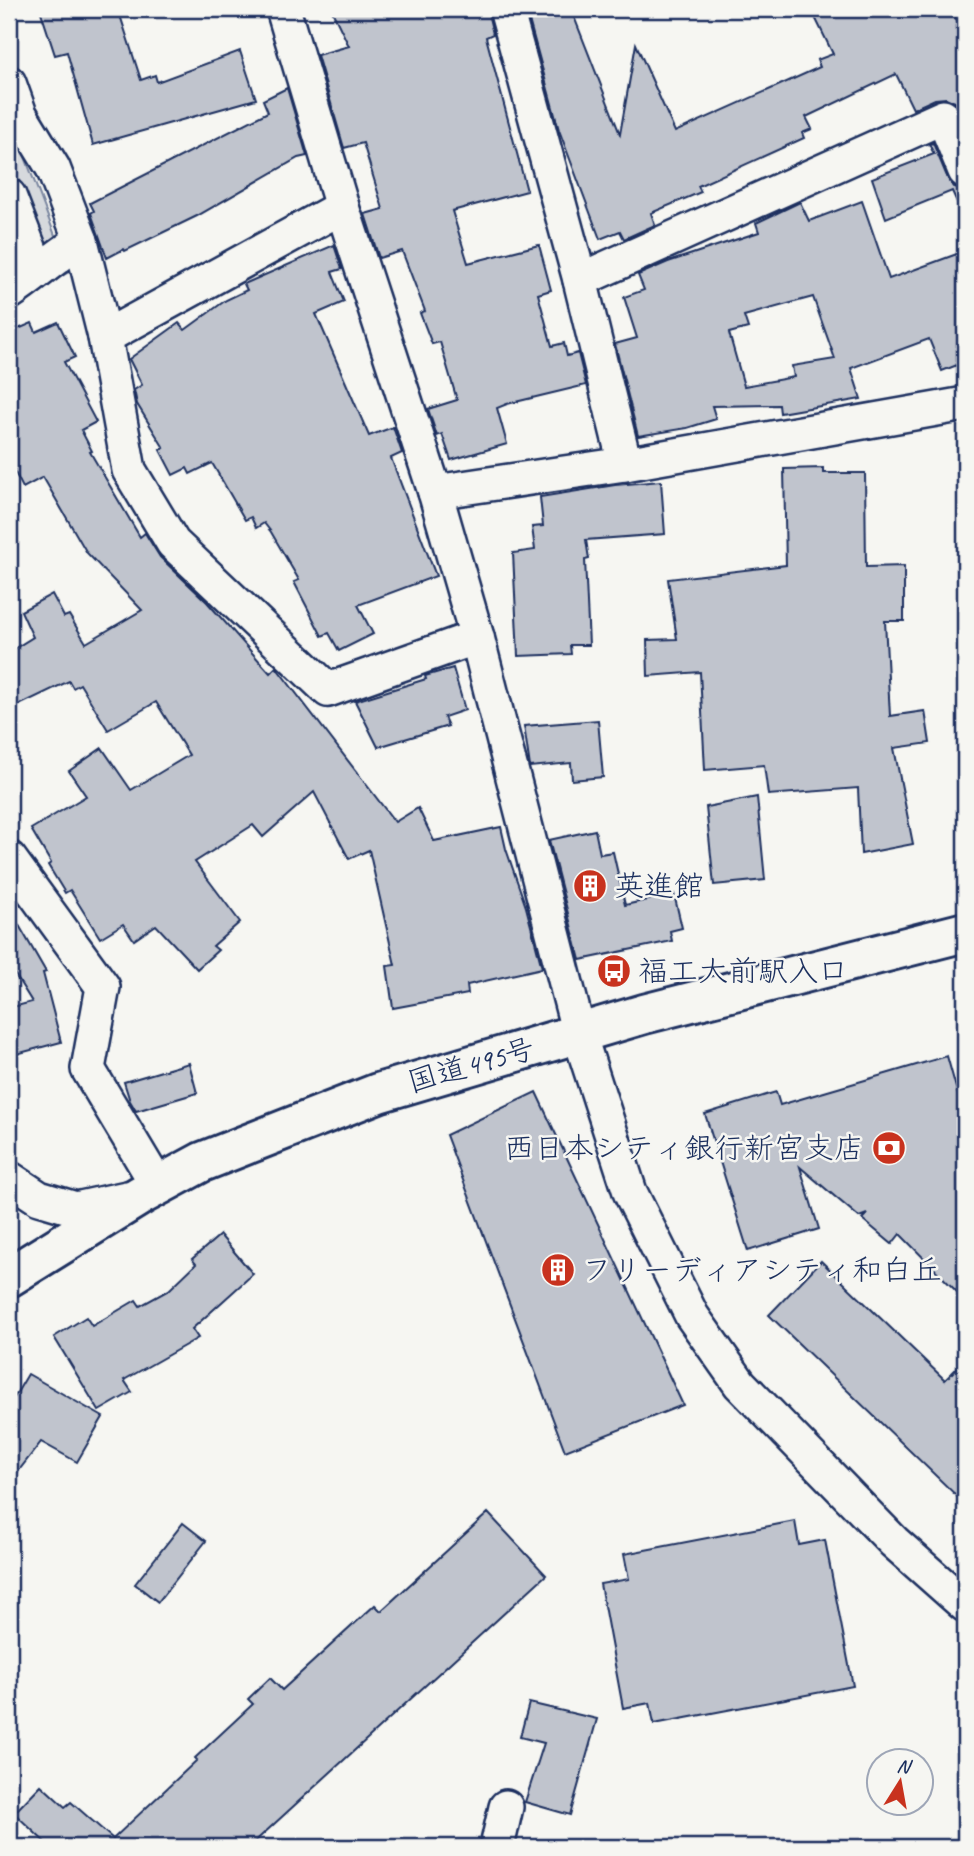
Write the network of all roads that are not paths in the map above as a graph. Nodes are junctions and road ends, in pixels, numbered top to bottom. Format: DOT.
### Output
graph roads {
  1 [pos="283,9"];
  2 [pos="506,9"];
  3 [pos="9,83"];
  4 [pos="965,171"];
  5 [pos="9,195"];
  6 [pos="342,207"];
  7 [pos="81,241"];
  8 [pos="38,271"];
  9 [pos="580,280"];
  10 [pos="9,293"];
  11 [pos="105,337"];
  12 [pos="965,404"];
  13 [pos="625,464"];
  14 [pos="435,492"];
  15 [pos="477,637"];
  16 [pos="9,858"];
  17 [pos="965,932"];
  18 [pos="579,1034"];
  19 [pos="9,1178"];
  20 [pos="149,1191"];
  21 [pos="9,1277"];
  22 [pos="965,1605"];
  23 [pos="506,1807"];
  24 [pos="497,1847"];
  1 -- 6 [label="street"];
  2 -- 9 [label="street"];
  3 -- 7 [label="street"];
  4 -- 9 [label="street"];
  5 -- 8 [label="street"];
  6 -- 11 [label="street"];
  6 -- 14 [label="street"];
  7 -- 8 [label="street"];
  7 -- 11 [label="street"];
  8 -- 10 [label="street"];
  9 -- 13 [label="street"];
  11 -- 15 [label="street"];
  12 -- 13 [label="street"];
  13 -- 14 [label="street"];
  14 -- 15 [label="street"];
  15 -- 18 [label="street"];
  16 -- 20 [label="street"];
  17 -- 18 [label="highway, 国道495号"];
  18 -- 20 [label="highway, 国道495号"];
  18 -- 22 [label="street"];
  19 -- 20 [label="street"];
  20 -- 21 [label="highway, 国道495号"];
  23 -- 24 [label="street"];
}
